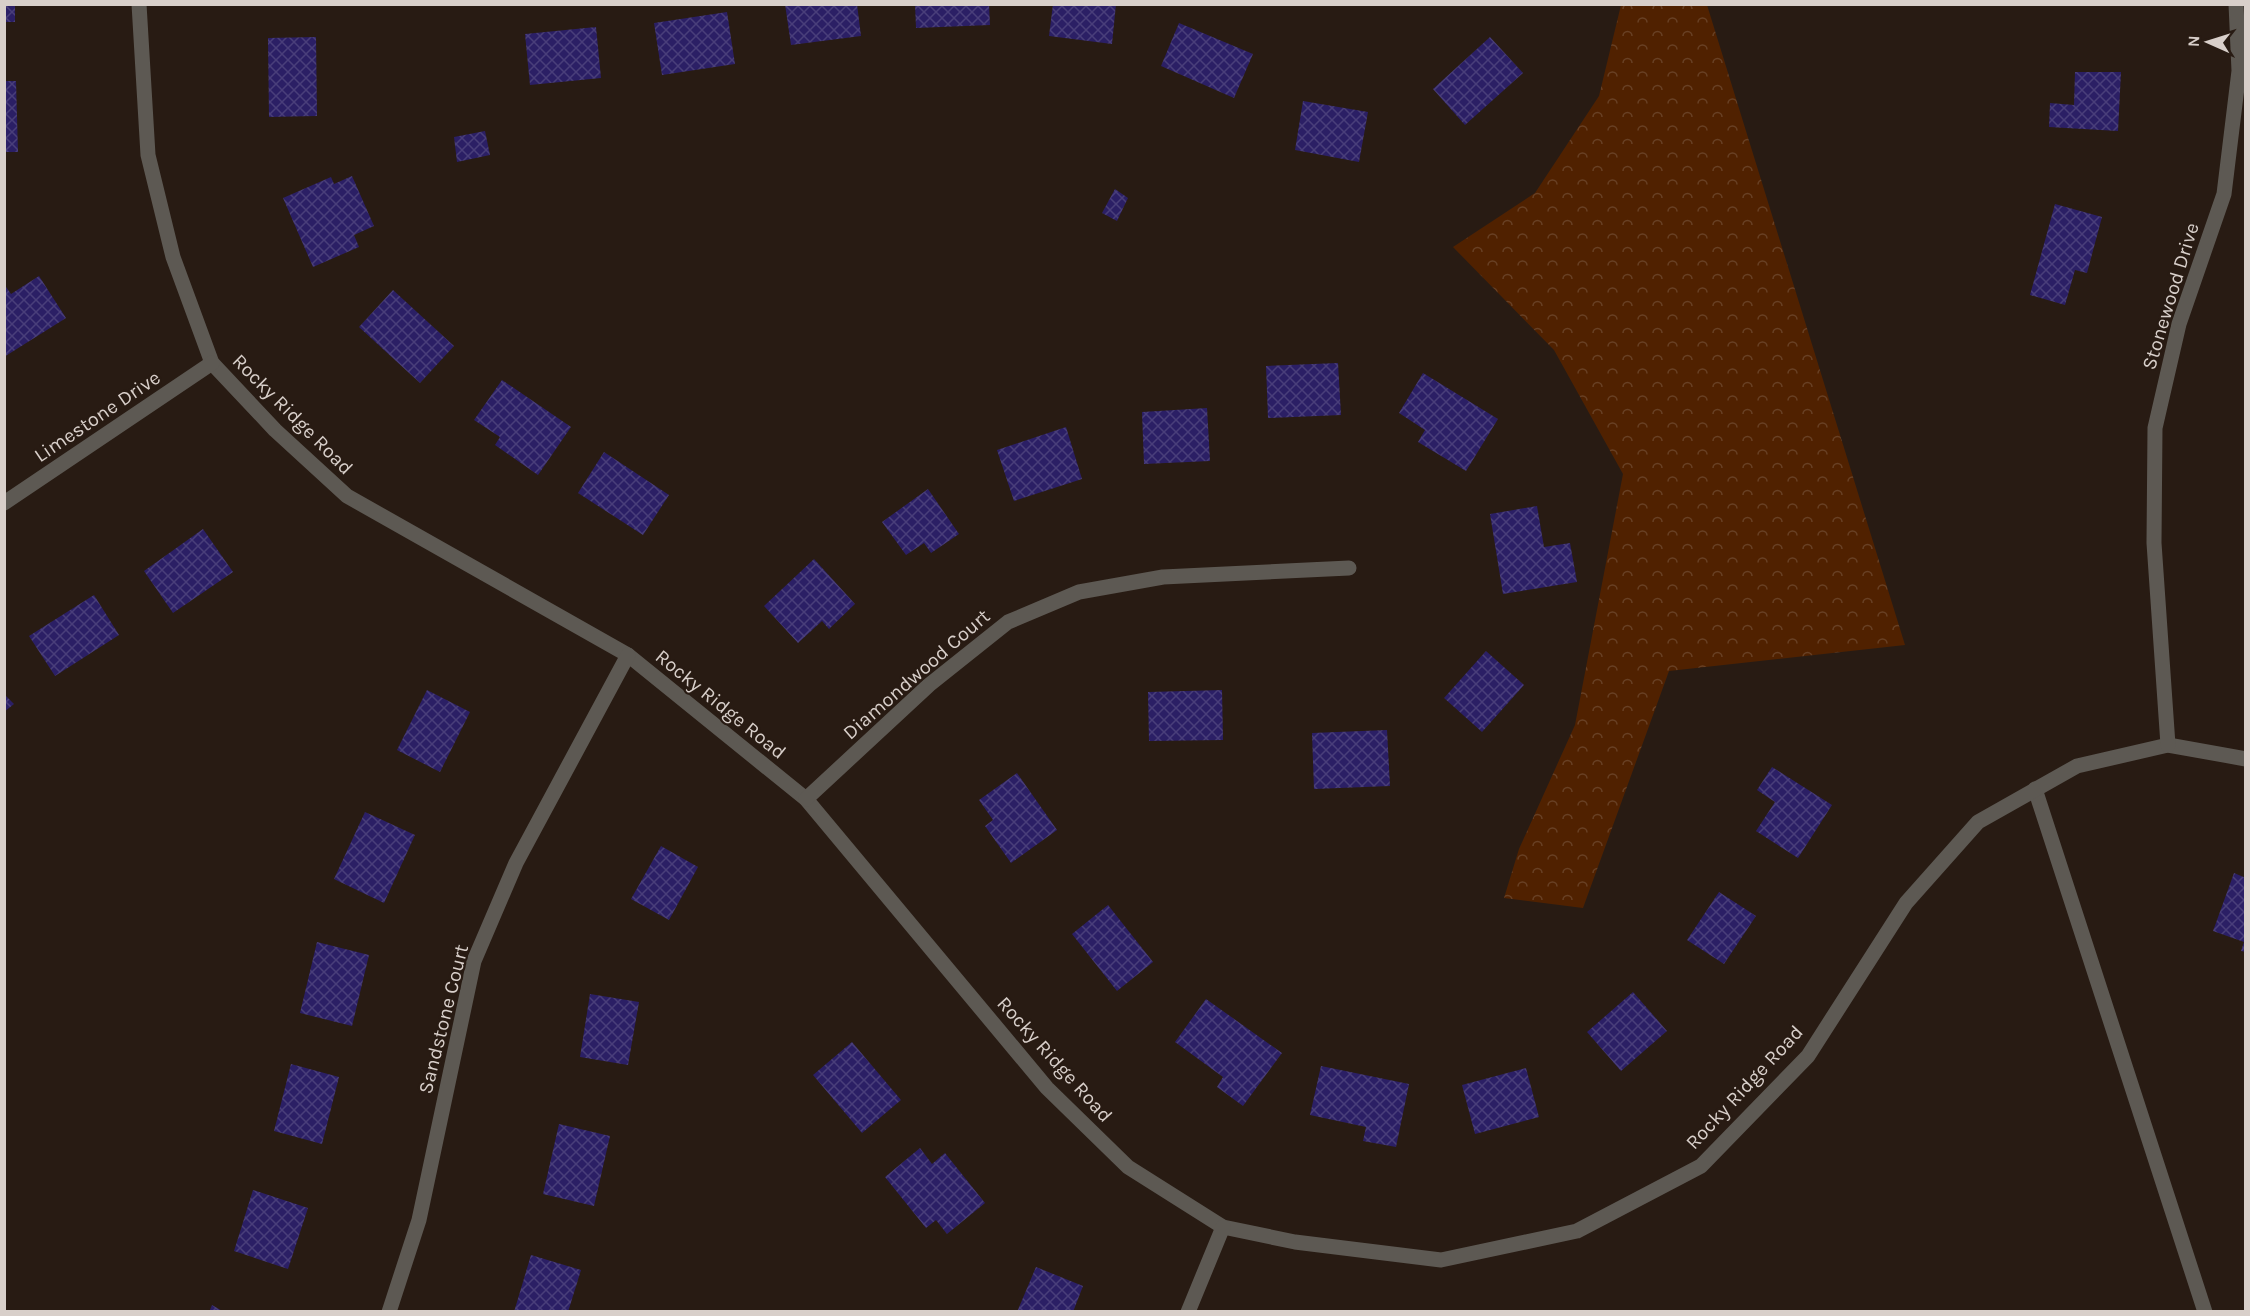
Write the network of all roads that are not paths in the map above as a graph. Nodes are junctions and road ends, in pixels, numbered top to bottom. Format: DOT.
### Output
graph roads {
  1 [pos="139,4"];
  2 [pos="2236,4"];
  3 [pos="212,363"];
  4 [pos="4,503"];
  5 [pos="1349,568"];
  6 [pos="628,655"];
  7 [pos="2168,745"];
  8 [pos="2246,759"];
  9 [pos="2035,789"];
  10 [pos="806,799"];
  11 [pos="1223,1227"];
  12 [pos="389,1311"];
  13 [pos="1188,1311"];
  14 [pos="2205,1311"];
  1 -- 3 [label="street, Rocky Ridge Road"];
  2 -- 7 [label="street, Stonewood Drive"];
  3 -- 4 [label="street, Limestone Drive"];
  3 -- 6 [label="street, Rocky Ridge Road"];
  5 -- 10 [label="street, Diamondwood Court"];
  6 -- 10 [label="street, Rocky Ridge Road"];
  6 -- 12 [label="street, Sandstone Court"];
  7 -- 8 [label="street, Rocky Ridge Road"];
  7 -- 9 [label="street, Rocky Ridge Road"];
  9 -- 11 [label="street, Rocky Ridge Road"];
  9 -- 14 [label="street"];
  10 -- 11 [label="street, Rocky Ridge Road"];
  11 -- 13 [label="street"];
}
